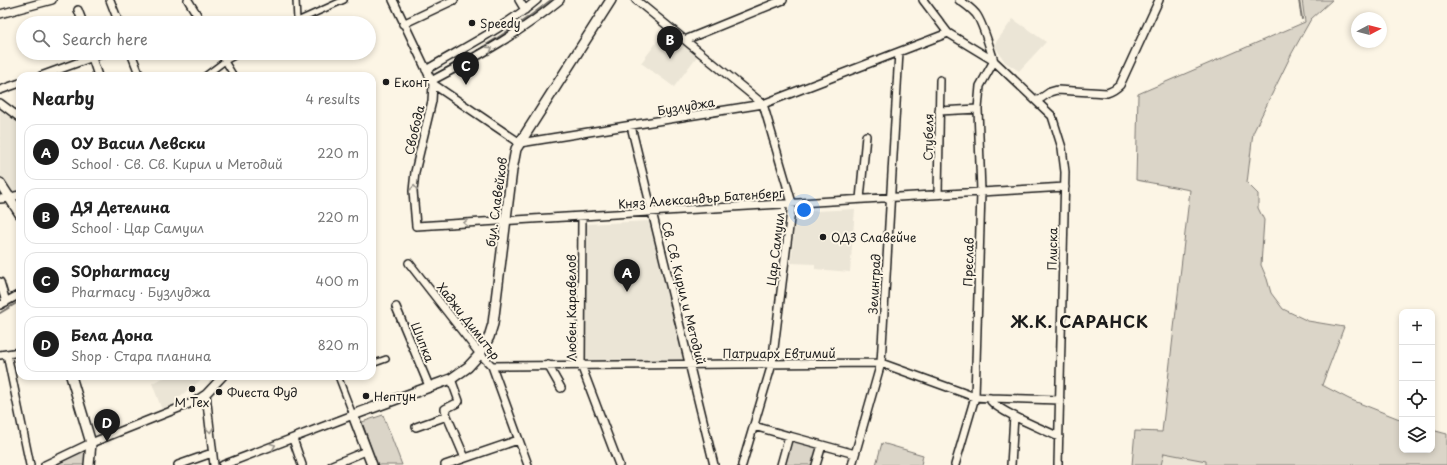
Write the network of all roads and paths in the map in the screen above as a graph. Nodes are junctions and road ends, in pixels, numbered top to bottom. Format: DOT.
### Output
graph roads {
  1 [pos="52,0"];
  2 [pos="110,0"];
  3 [pos="188,0"];
  4 [pos="296,0"];
  5 [pos="344,0"];
  6 [pos="393,0"];
  7 [pos="454,0"];
  8 [pos="519,0"];
  9 [pos="537,0"];
  10 [pos="560,0"];
  11 [pos="611,0"];
  12 [pos="636,0"];
  13 [pos="783,0"];
  14 [pos="923,0"];
  15 [pos="959,0"];
  16 [pos="1159,0"];
  17 [pos="31,3"];
  18 [pos="78,10"];
  19 [pos="525,10"];
  20 [pos="0,14"];
  21 [pos="80,16"];
  22 [pos="116,16"];
  23 [pos="198,16"];
  24 [pos="295,16"];
  25 [pos="308,16"];
  26 [pos="403,24"];
  27 [pos="948,33"];
  28 [pos="685,40"];
  29 [pos="899,52"];
  30 [pos="83,60"];
  31 [pos="95,60"];
  32 [pos="134,60"];
  33 [pos="225,61"];
  34 [pos="994,61"];
  35 [pos="426,70"];
  36 [pos="52,72"];
  37 [pos="97,72"];
  38 [pos="138,72"];
  39 [pos="210,72"];
  40 [pos="232,72"];
  41 [pos="940,80"];
  42 [pos="432,82"];
  43 [pos="16,84"];
  44 [pos="0,90"];
  45 [pos="1036,101"];
  46 [pos="0,103"];
  47 [pos="763,104"];
  48 [pos="978,109"];
  49 [pos="939,111"];
  50 [pos="16,115"];
  51 [pos="631,126"];
  52 [pos="866,136"];
  53 [pos="520,143"];
  54 [pos="0,183"];
  55 [pos="1064,187"];
  56 [pos="981,192"];
  57 [pos="938,194"];
  58 [pos="15,196"];
  59 [pos="890,198"];
  60 [pos="0,199"];
  61 [pos="860,199"];
  62 [pos="792,203"];
  63 [pos="653,213"];
  64 [pos="582,216"];
  65 [pos="505,220"];
  66 [pos="416,226"];
  67 [pos="409,263"];
  68 [pos="0,282"];
  69 [pos="16,296"];
  70 [pos="3,304"];
  71 [pos="396,307"];
  72 [pos="16,353"];
  73 [pos="480,354"];
  74 [pos="4,355"];
  75 [pos="386,359"];
  76 [pos="376,363"];
  77 [pos="881,363"];
  78 [pos="690,364"];
  79 [pos="772,364"];
  80 [pos="548,365"];
  81 [pos="581,365"];
  82 [pos="492,366"];
  83 [pos="451,379"];
  84 [pos="72,380"];
  85 [pos="219,380"];
  86 [pos="341,380"];
  87 [pos="429,386"];
  88 [pos="561,388"];
  89 [pos="206,394"];
  90 [pos="975,397"];
  91 [pos="991,398"];
  92 [pos="1060,400"];
  93 [pos="353,415"];
  94 [pos="447,416"];
  95 [pos="1014,416"];
  96 [pos="416,426"];
  97 [pos="754,426"];
  98 [pos="789,436"];
  99 [pos="1059,437"];
  100 [pos="293,439"];
  101 [pos="518,440"];
  102 [pos="91,443"];
  103 [pos="822,445"];
  104 [pos="366,451"];
  105 [pos="212,453"];
  106 [pos="855,454"];
  107 [pos="461,461"];
  108 [pos="30,465"];
  109 [pos="45,465"];
  110 [pos="89,465"];
  111 [pos="178,465"];
  112 [pos="214,465"];
  113 [pos="224,465"];
  114 [pos="302,465"];
  115 [pos="332,465"];
  116 [pos="372,465"];
  117 [pos="445,465"];
  118 [pos="528,465"];
  119 [pos="619,465"];
  120 [pos="714,465"];
  121 [pos="742,465"];
  122 [pos="781,465"];
  123 [pos="816,465"];
  124 [pos="852,465"];
  125 [pos="955,465"];
  126 [pos="1012,465"];
  127 [pos="1058,465"];
  1 -- 17 [label="street"];
  2 -- 22 [label="street"];
  3 -- 23 [label="street"];
  4 -- 24 [label="street"];
  5 -- 25 [label="street"];
  6 -- 26 [label="street, Свобода"];
  7 -- 26 [label="street"];
  8 -- 19 [label="street"];
  9 -- 19 [label="street"];
  42 -- 10 [label="street, one-way"];
  11 -- 53 [label="street, бул. Славейков"];
  12 -- 28 [label="street"];
  13 -- 28 [label="street"];
  14 -- 27 [label="street"];
  15 -- 34 [label="street"];
  16 -- 45 [label="street"];
  17 -- 20 [label="street"];
  18 -- 21 [label="street"];
  19 -- 35 [label="street"];
  26 -- 35 [label="street, Свобода"];
  27 -- 29 [label="street, Бузлуджа"];
  27 -- 34 [label="street, Плиска"];
  28 -- 47 [label="street"];
  29 -- 47 [label="street, Бузлуджа"];
  29 -- 59 [label="street, Зелинград"];
  30 -- 36 [label="street"];
  31 -- 37 [label="street"];
  32 -- 38 [label="street"];
  33 -- 39 [label="street"];
  33 -- 40 [label="street"];
  34 -- 45 [label="street, Плиска"];
  34 -- 48 [label="street, Преслав"];
  35 -- 42 [label="street, Свобода"];
  41 -- 49 [label="street, Стубеля"];
  42 -- 53 [label="street"];
  66 -- 42 [label="street, Свобода, one-way"];
  43 -- 44 [label="street"];
  45 -- 55 [label="street, Плиска"];
  46 -- 50 [label="street"];
  47 -- 51 [label="street, Бузлуджа"];
  47 -- 62 [label="street, Цар Самуил"];
  48 -- 49 [label="street"];
  48 -- 56 [label="street, Преслав"];
  49 -- 57 [label="street, Стубеля"];
  51 -- 53 [label="street, Бузлуджа"];
  51 -- 63 [label="street, Св. Св. Кирил и Методий"];
  52 -- 61 [label="street"];
  53 -- 65 [label="street, бул. Славейков"];
  54 -- 58 [label="street"];
  55 -- 56 [label="street, Княз Александър Батенберг"];
  55 -- 92 [label="street, Плиска"];
  56 -- 57 [label="street, Княз Александър Батенберг"];
  56 -- 90 [label="street, Преслав"];
  57 -- 59 [label="street, Княз Александър Батенберг"];
  58 -- 60 [label="street"];
  59 -- 61 [label="street, Княз Александър Батенберг"];
  59 -- 77 [label="street, Зелинград"];
  61 -- 62 [label="street, Княз Александър Батенберг"];
  62 -- 63 [label="street, Княз Александър Батенберг"];
  62 -- 79 [label="street, Цар Самуил"];
  63 -- 64 [label="street, Княз Александър Батенберг"];
  63 -- 78 [label="street, Св. Св. Кирил и Методий"];
  64 -- 65 [label="street, Княз Александър Батенберг"];
  64 -- 81 [label="street, Любен Каравелов"];
  65 -- 66 [label="street, Княз Александър Батенберг, one-way"];
  65 -- 73 [label="street, бул. Славейков"];
  67 -- 73 [label="street, Хаджи Димитър"];
  68 -- 70 [label="street"];
  69 -- 70 [label="street"];
  71 -- 87 [label="street, Шипка"];
  72 -- 74 [label="street"];
  73 -- 82 [label="street, Хаджи Димитър"];
  73 -- 83 [label="street, бул. Славейков"];
  74 -- 108 [label="street"];
  75 -- 76 [label="street"];
  77 -- 79 [label="street, Патриарх Евтимий"];
  77 -- 90 [label="street, Патриарх Евтимий"];
  77 -- 106 [label="street, Зелинград"];
  78 -- 79 [label="street, Патриарх Евтимий"];
  78 -- 81 [label="street, Патриарх Евтимий"];
  78 -- 120 [label="street, Св. Св. Кирил и Методий"];
  79 -- 97 [label="street, Цар Самуил"];
  80 -- 81 [label="street, Патриарх Евтимий"];
  80 -- 82 [label="street, Патриарх Евтимий"];
  80 -- 88 [label="street"];
  81 -- 119 [label="street, Любен Каравелов"];
  82 -- 101 [label="street, Хаджи Димитър"];
  83 -- 87 [label="street"];
  83 -- 94 [label="street"];
  84 -- 102 [label="street"];
  85 -- 89 [label="street"];
  86 -- 93 [label="street"];
  87 -- 93 [label="street"];
  89 -- 102 [label="street"];
  89 -- 105 [label="street, one-way"];
  90 -- 91 [label="street, Патриарх Евтимий"];
  90 -- 125 [label="street, Преслав"];
  91 -- 92 [label="street, Патриарх Евтимий"];
  91 -- 95 [label="street"];
  92 -- 99 [label="street, Плиска"];
  93 -- 100 [label="street"];
  93 -- 104 [label="street"];
  94 -- 96 [label="street"];
  94 -- 107 [label="street"];
  95 -- 99 [label="street"];
  95 -- 126 [label="street"];
  97 -- 98 [label="street"];
  97 -- 121 [label="street, Цар Самуил"];
  98 -- 103 [label="street"];
  98 -- 122 [label="street"];
  99 -- 127 [label="street, Плиска"];
  113 -- 100 [label="street, one-way"];
  100 -- 114 [label="street"];
  101 -- 107 [label="street"];
  101 -- 118 [label="street, Хаджи Димитър"];
  102 -- 109 [label="street"];
  102 -- 110 [label="street"];
  103 -- 106 [label="street"];
  103 -- 123 [label="street"];
  104 -- 115 [label="street"];
  104 -- 116 [label="street"];
  105 -- 111 [label="street"];
  105 -- 112 [label="street"];
  106 -- 124 [label="street, Зелинград"];
  107 -- 117 [label="street"];
}
